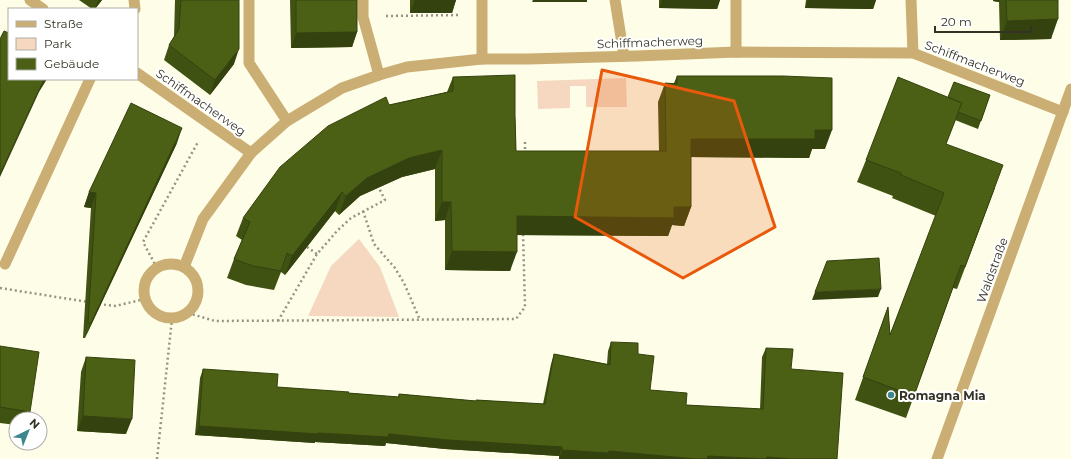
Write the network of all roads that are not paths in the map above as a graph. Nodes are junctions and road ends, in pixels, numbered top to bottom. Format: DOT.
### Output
graph roads {
  1 [pos="30,0"];
  2 [pos="250,0"];
  3 [pos="363,0"];
  4 [pos="482,0"];
  5 [pos="615,0"];
  6 [pos="736,0"];
  7 [pos="911,0"];
  8 [pos="42,8"];
  9 [pos="736,52"];
  10 [pos="913,53"];
  11 [pos="624,56"];
  12 [pos="482,59"];
  13 [pos="138,74"];
  14 [pos="379,75"];
  15 [pos="90,80"];
  16 [pos="1071,89"];
  17 [pos="1063,112"];
  18 [pos="287,121"];
  19 [pos="251,153"];
  20 [pos="5,264"];
  21 [pos="184,267"];
  22 [pos="937,459"];
  1 -- 8 [label="street"];
  2 -- 18 [label="street"];
  3 -- 14 [label="street"];
  4 -- 12 [label="street"];
  5 -- 11 [label="street"];
  6 -- 9 [label="street"];
  7 -- 10 [label="street"];
  9 -- 10 [label="street, Schiffmacherweg"];
  9 -- 11 [label="street, Schiffmacherweg"];
  10 -- 17 [label="street, Schiffmacherweg"];
  11 -- 12 [label="street, Schiffmacherweg"];
  12 -- 14 [label="street, Schiffmacherweg"];
  13 -- 19 [label="street, Schiffmacherweg"];
  14 -- 18 [label="street, Schiffmacherweg"];
  15 -- 20 [label="street"];
  16 -- 17 [label="street, Waldstraße"];
  17 -- 22 [label="street, Waldstraße"];
  18 -- 19 [label="street, Schiffmacherweg"];
  19 -- 21 [label="street, Schiffmacherweg"];
  21 -- 21 [label="street"];
}
